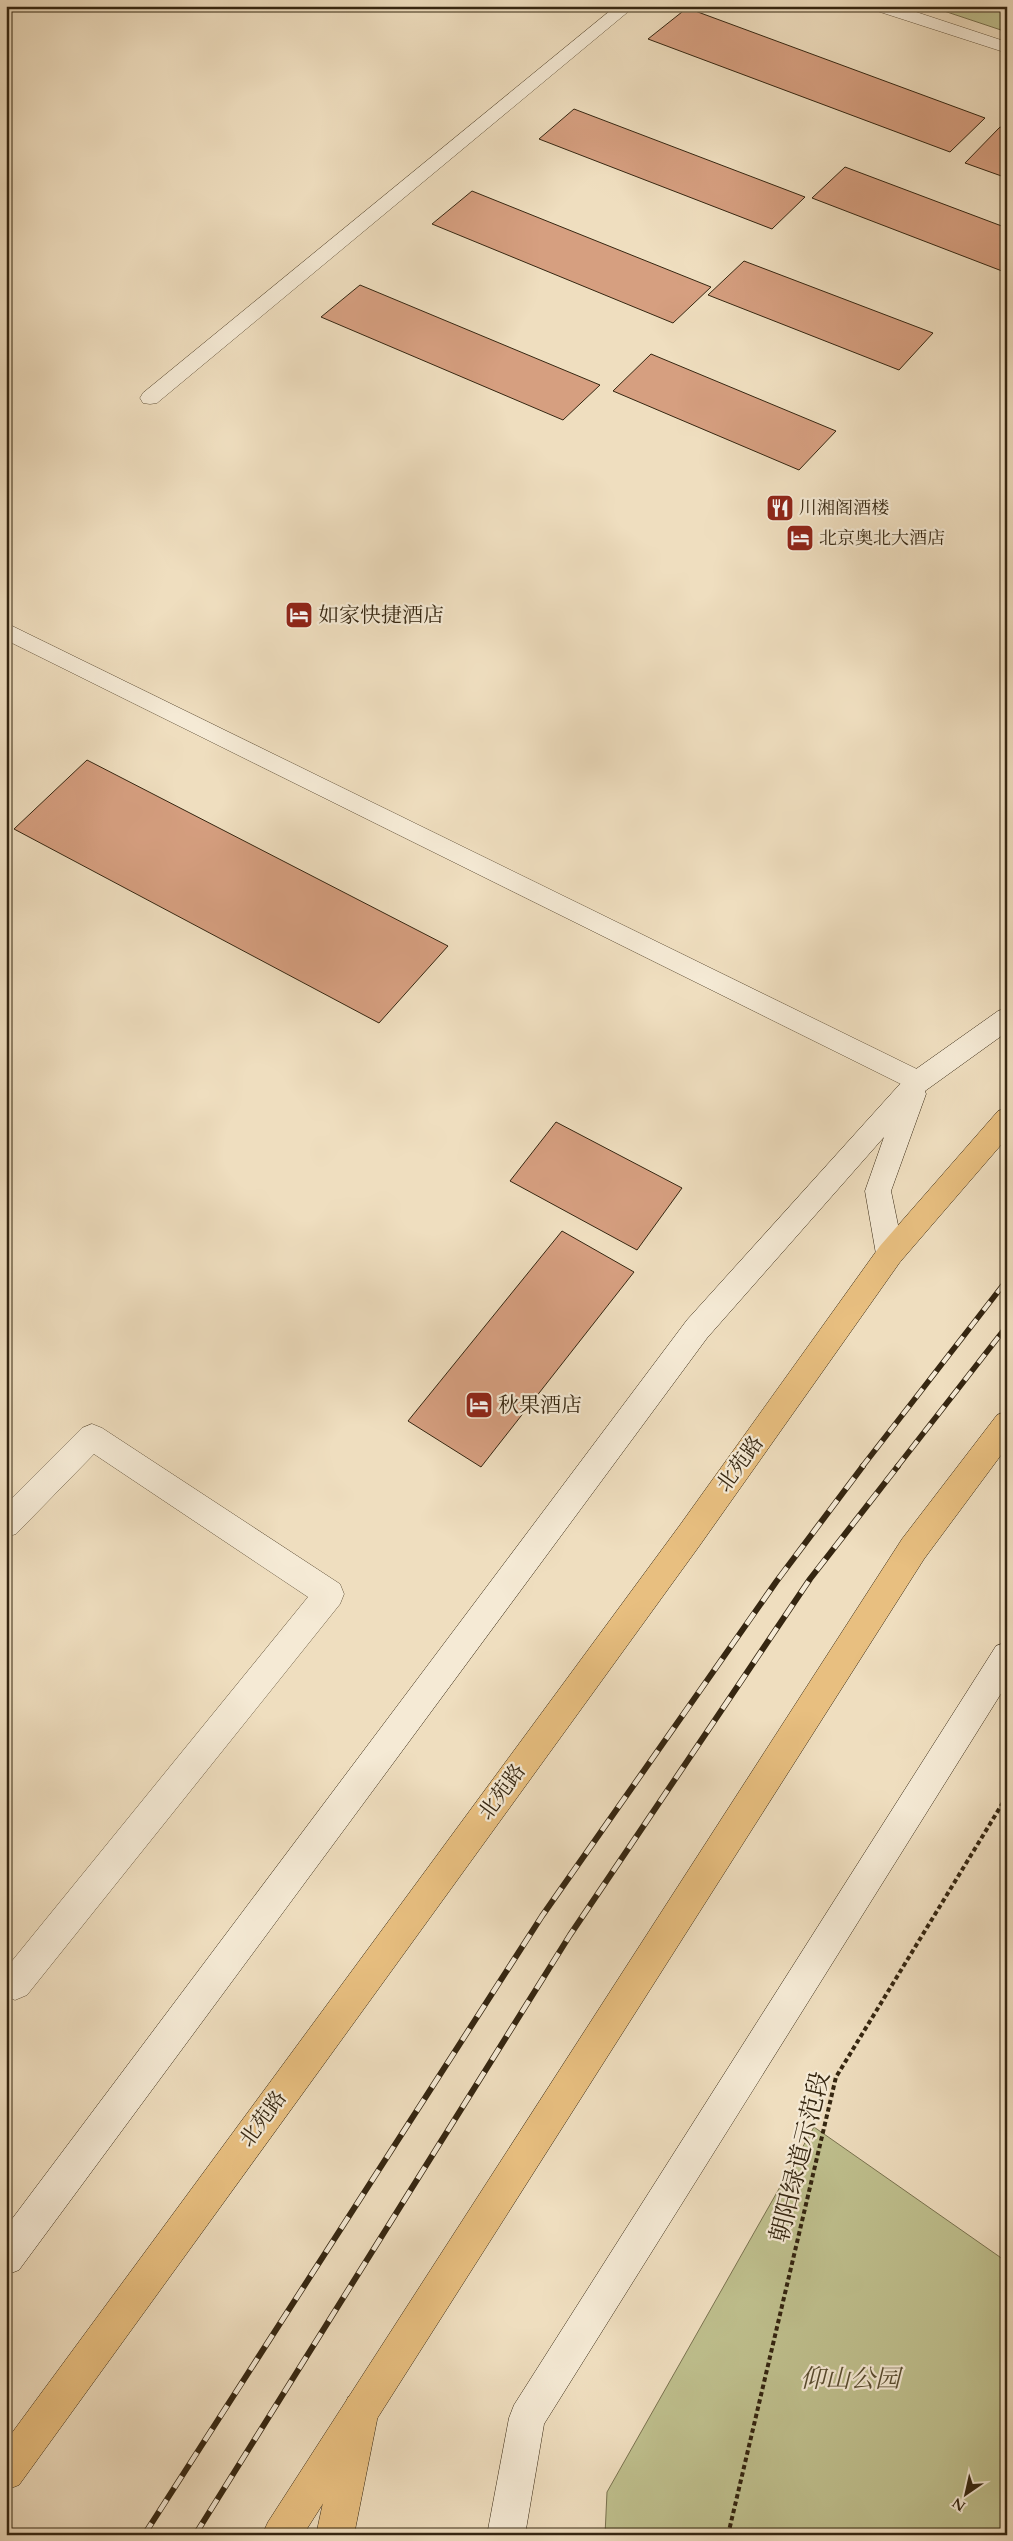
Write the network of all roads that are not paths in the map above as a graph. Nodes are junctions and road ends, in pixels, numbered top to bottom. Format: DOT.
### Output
graph roads {
  1 [pos="627,6"];
  2 [pos="880,6"];
  3 [pos="1007,48"];
  4 [pos="150,398"];
  5 [pos="6,631"];
  6 [pos="1007,1018"];
  7 [pos="918,1081"];
  8 [pos="1007,1120"];
  9 [pos="890,1254"];
  10 [pos="1007,1424"];
  11 [pos="6,1524"];
  12 [pos="1007,1656"];
  13 [pos="6,1975"];
  14 [pos="6,2257"];
  15 [pos="361,2410"];
  16 [pos="6,2472"];
  17 [pos="281,2535"];
  18 [pos="335,2535"];
  19 [pos="506,2535"];
  1 -- 4 [label="street"];
  2 -- 3 [label="street"];
  5 -- 7 [label="street"];
  6 -- 7 [label="street"];
  7 -- 9 [label="street"];
  7 -- 14 [label="street"];
  8 -- 9 [label="main road, 北苑路"];
  9 -- 16 [label="main road, 北苑路"];
  10 -- 15 [label="main road"];
  11 -- 13 [label="street"];
  12 -- 19 [label="street"];
  15 -- 17 [label="main road"];
  15 -- 18 [label="main road"];
}
